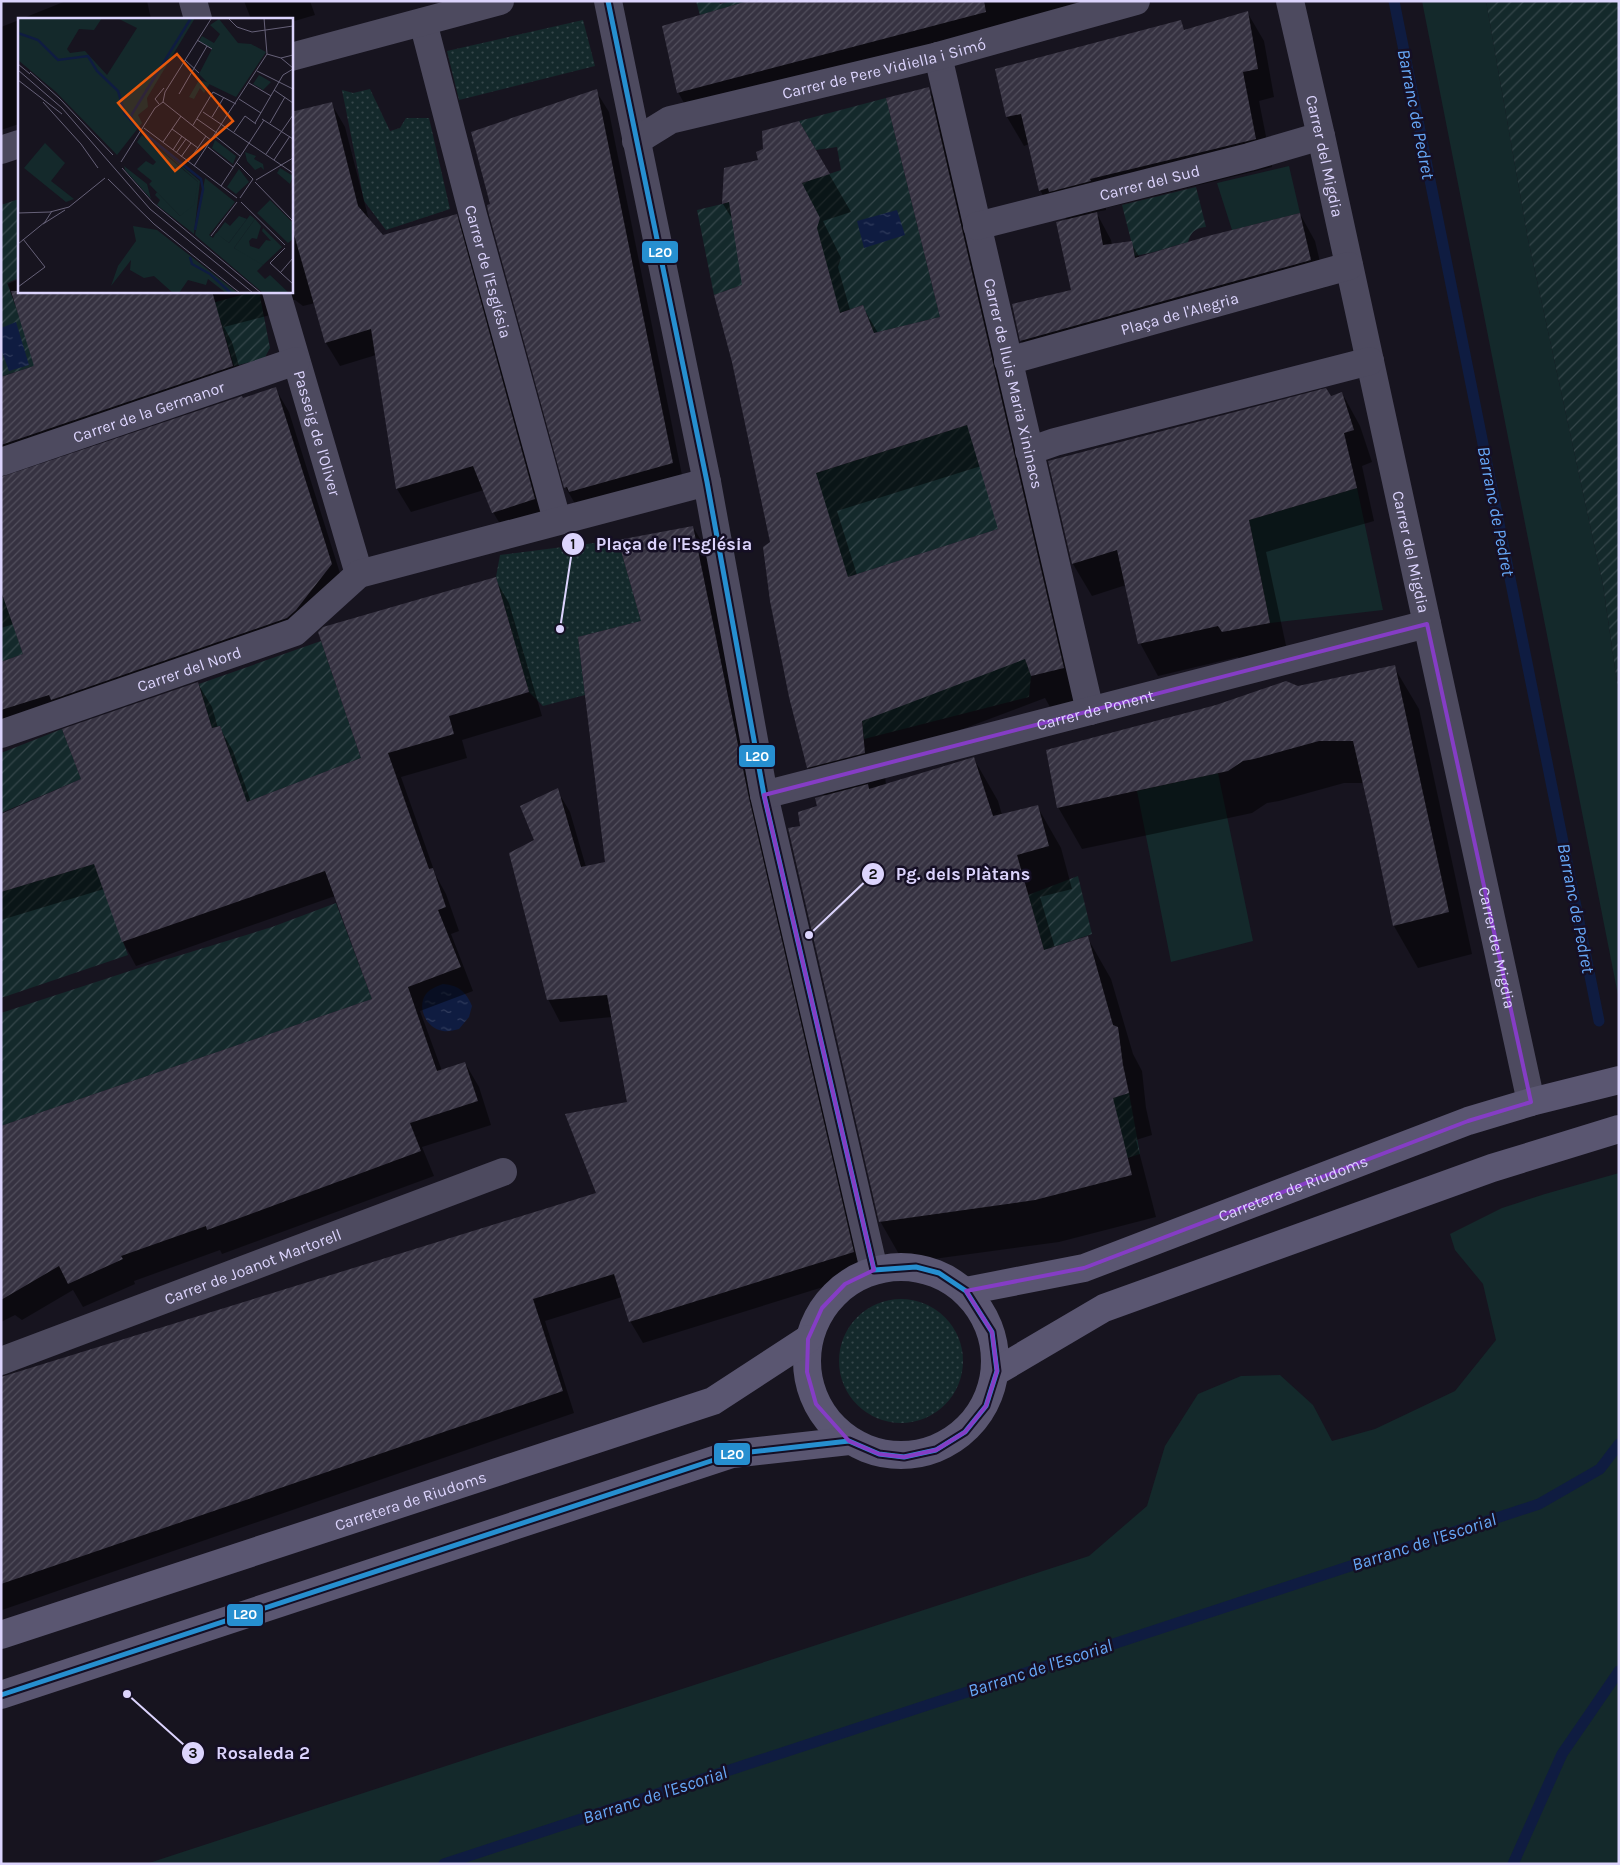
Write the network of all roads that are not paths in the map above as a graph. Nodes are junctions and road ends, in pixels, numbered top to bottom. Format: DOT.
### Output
graph roads {
  1 [pos="194,1"];
  2 [pos="608,1"];
  3 [pos="1136,1"];
  4 [pos="1290,1"];
  5 [pos="498,2"];
  6 [pos="198,18"];
  7 [pos="422,22"];
  8 [pos="938,56"];
  9 [pos="292,57"];
  10 [pos="1321,136"];
  11 [pos="636,141"];
  12 [pos="18,144"];
  13 [pos="1,150"];
  14 [pos="977,226"];
  15 [pos="1349,266"];
  16 [pos="276,292"];
  17 [pos="296,361"];
  18 [pos="1008,361"];
  19 [pos="1370,361"];
  20 [pos="1029,451"];
  21 [pos="1,462"];
  22 [pos="707,482"];
  23 [pos="556,520"];
  24 [pos="358,574"];
  25 [pos="1427,624"];
  26 [pos="1090,711"];
  27 [pos="1,734"];
  28 [pos="764,795"];
  29 [pos="1619,1080"];
  30 [pos="1530,1102"];
  31 [pos="1619,1129"];
  32 [pos="503,1172"];
  33 [pos="874,1270"];
  34 [pos="966,1291"];
  35 [pos="808,1339"];
  36 [pos="1,1361"];
  37 [pos="996,1371"];
  38 [pos="849,1440"];
  39 [pos="1,1635"];
  40 [pos="1,1695"];
  1 -- 6 [label="street"];
  2 -- 11 [label="street"];
  3 -- 8 [label="street, Carrer de Pere Vidiella i Simó"];
  4 -- 10 [label="street, Carrer del Migdia"];
  5 -- 7 [label="street"];
  7 -- 9 [label="street"];
  7 -- 23 [label="street, Carrer de l'Església"];
  8 -- 11 [label="street, Carrer de Pere Vidiella i Simó"];
  8 -- 14 [label="street, Carrer de lluis Maria Xininacs"];
  10 -- 14 [label="street, Carrer del Sud"];
  10 -- 15 [label="street, Carrer del Migdia"];
  11 -- 22 [label="street"];
  12 -- 13 [label="street"];
  14 -- 18 [label="street, Carrer de lluis Maria Xininacs"];
  15 -- 18 [label="street, Plaça de l'Alegria"];
  15 -- 19 [label="street, Carrer del Migdia"];
  16 -- 17 [label="street, Passeig de l'Oliver"];
  17 -- 21 [label="street, Carrer de la Germanor"];
  17 -- 24 [label="street, Passeig de l'Oliver"];
  18 -- 20 [label="street, Carrer de lluis Maria Xininacs"];
  19 -- 20 [label="street"];
  19 -- 25 [label="street, Carrer del Migdia"];
  20 -- 26 [label="street, Carrer de lluis Maria Xininacs"];
  22 -- 23 [label="street"];
  22 -- 28 [label="street"];
  23 -- 24 [label="street"];
  24 -- 27 [label="street, Carrer del Nord"];
  25 -- 26 [label="street, Carrer de Ponent"];
  25 -- 30 [label="street, Carrer del Migdia"];
  26 -- 28 [label="street, Carrer de Ponent"];
  28 -- 33 [label="street"];
  29 -- 30 [label="main road, Carretera de Riudoms"];
  30 -- 34 [label="main road, Carretera de Riudoms"];
  31 -- 37 [label="main road"];
  32 -- 36 [label="street, Carrer de Joanot Martorell"];
  33 -- 34 [label="main road"];
  33 -- 35 [label="main road"];
  34 -- 37 [label="main road"];
  35 -- 38 [label="main road"];
  35 -- 39 [label="main road, Carretera de Riudoms"];
  37 -- 38 [label="main road"];
  38 -- 40 [label="main road"];
}
